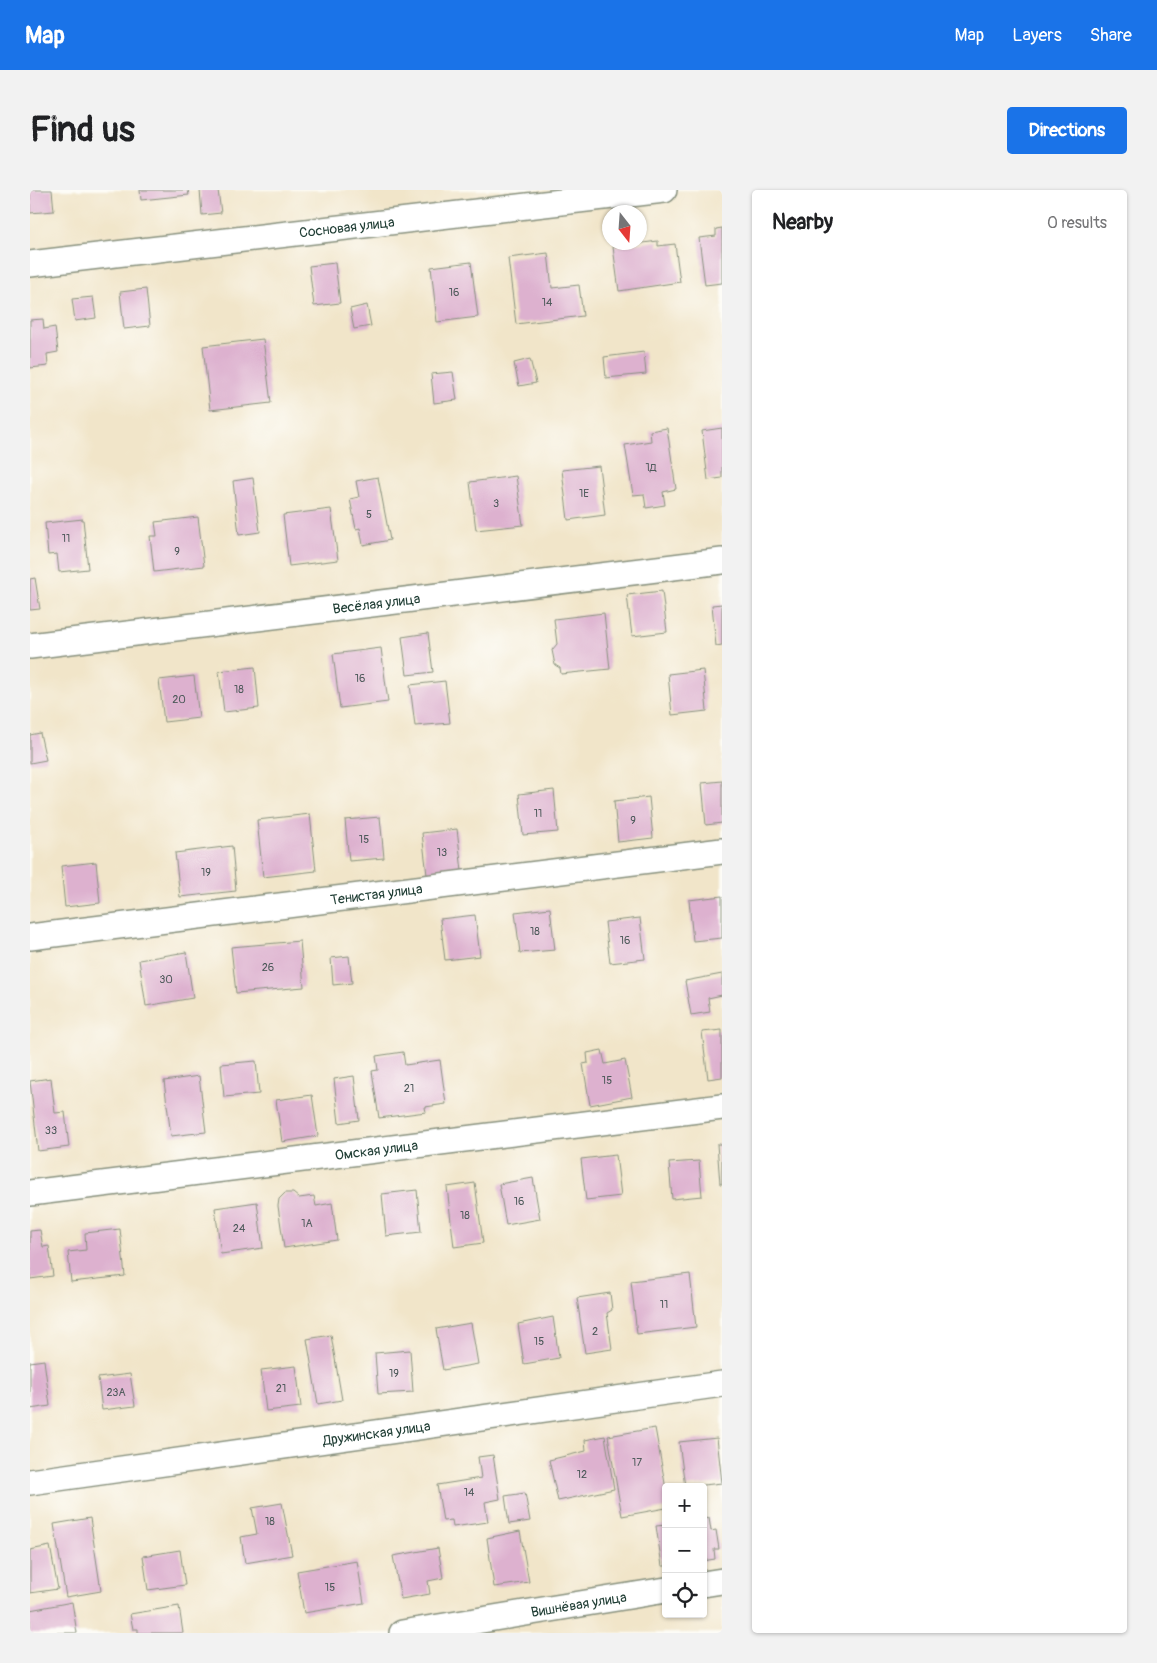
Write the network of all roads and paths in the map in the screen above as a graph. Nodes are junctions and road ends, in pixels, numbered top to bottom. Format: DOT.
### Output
graph roads {
  1 [pos="664,190"];
  2 [pos="30,264"];
  3 [pos="722,561"];
  4 [pos="30,646"];
  5 [pos="722,851"];
  6 [pos="30,937"];
  7 [pos="722,1107"];
  8 [pos="30,1194"];
  9 [pos="722,1384"];
  10 [pos="30,1482"];
  11 [pos="722,1581"];
  12 [pos="707,1583"];
  13 [pos="662,1591"];
  14 [pos="402,1633"];
  1 -- 2 [label="street, Сосновая улица"];
  3 -- 4 [label="street, Весёлая улица"];
  5 -- 6 [label="street, Тенистая улица"];
  7 -- 8 [label="street, Омская улица"];
  9 -- 10 [label="street, Дружинская улица"];
  11 -- 12 [label="street"];
  13 -- 14 [label="street, Вишнёвая улица"];
}
